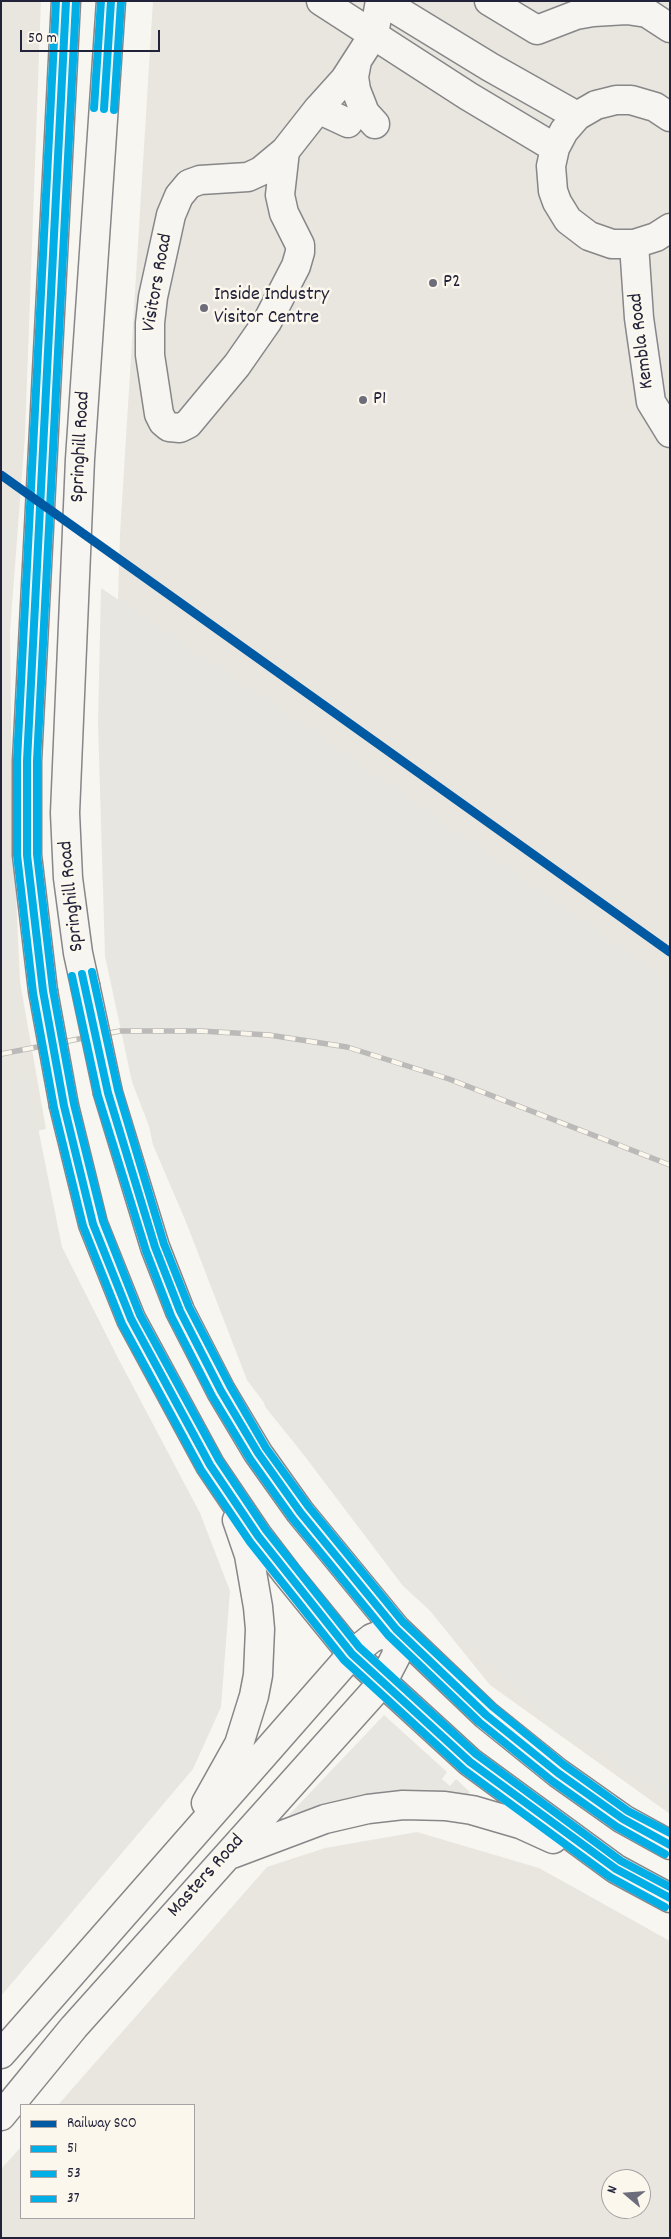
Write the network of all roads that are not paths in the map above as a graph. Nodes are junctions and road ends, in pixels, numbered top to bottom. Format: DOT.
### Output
graph roads {
  1 [pos="66,1"];
  2 [pos="111,1"];
  3 [pos="321,1"];
  4 [pos="381,1"];
  5 [pos="489,1"];
  6 [pos="670,28"];
  7 [pos="368,31"];
  8 [pos="357,61"];
  9 [pos="318,109"];
  10 [pos="669,113"];
  11 [pos="577,116"];
  12 [pos="348,123"];
  13 [pos="375,124"];
  14 [pos="555,148"];
  15 [pos="285,151"];
  16 [pos="670,228"];
  17 [pos="634,244"];
  18 [pos="670,432"];
  19 [pos="210,1464"];
  20 [pos="398,1630"];
  21 [pos="352,1654"];
  22 [pos="382,1683"];
  23 [pos="670,1845"];
  24 [pos="225,1856"];
  25 [pos="166,1868"];
  26 [pos="616,1869"];
  27 [pos="670,1898"];
  28 [pos="1,2054"];
  29 [pos="1,2116"];
  1 -- 19 [label="main road, Springhill Road, bridge"];
  2 -- 20 [label="main road, Springhill Road, bridge"];
  3 -- 7 [label="main road"];
  4 -- 7 [label="main road"];
  4 -- 11 [label="main road"];
  5 -- 6 [label="main road"];
  7 -- 8 [label="main road, Visitors Road"];
  7 -- 9 [label="main road, Visitors Road"];
  7 -- 14 [label="main road"];
  8 -- 9 [label="main road, Visitors Road"];
  8 -- 13 [label="main road"];
  9 -- 12 [label="main road"];
  9 -- 15 [label="main road, Visitors Road"];
  10 -- 11 [label="main road"];
  11 -- 14 [label="main road"];
  14 -- 17 [label="main road"];
  15 -- 15 [label="main road, Visitors Road"];
  16 -- 17 [label="main road"];
  17 -- 18 [label="main road, Kembla Road"];
  19 -- 21 [label="main road, Springhill Road"];
  19 -- 25 [label="main road"];
  20 -- 21 [label="main road, Masters Road"];
  20 -- 22 [label="main road, Masters Road"];
  20 -- 23 [label="main road, Springhill Road"];
  21 -- 22 [label="main road, Springhill Road"];
  21 -- 25 [label="main road, Masters Road"];
  22 -- 24 [label="main road, Masters Road"];
  22 -- 26 [label="main road, Springhill Road"];
  24 -- 26 [label="main road"];
  24 -- 29 [label="main road, Masters Road"];
  25 -- 28 [label="main road, Masters Road"];
  26 -- 27 [label="main road, Springhill Road"];
}
